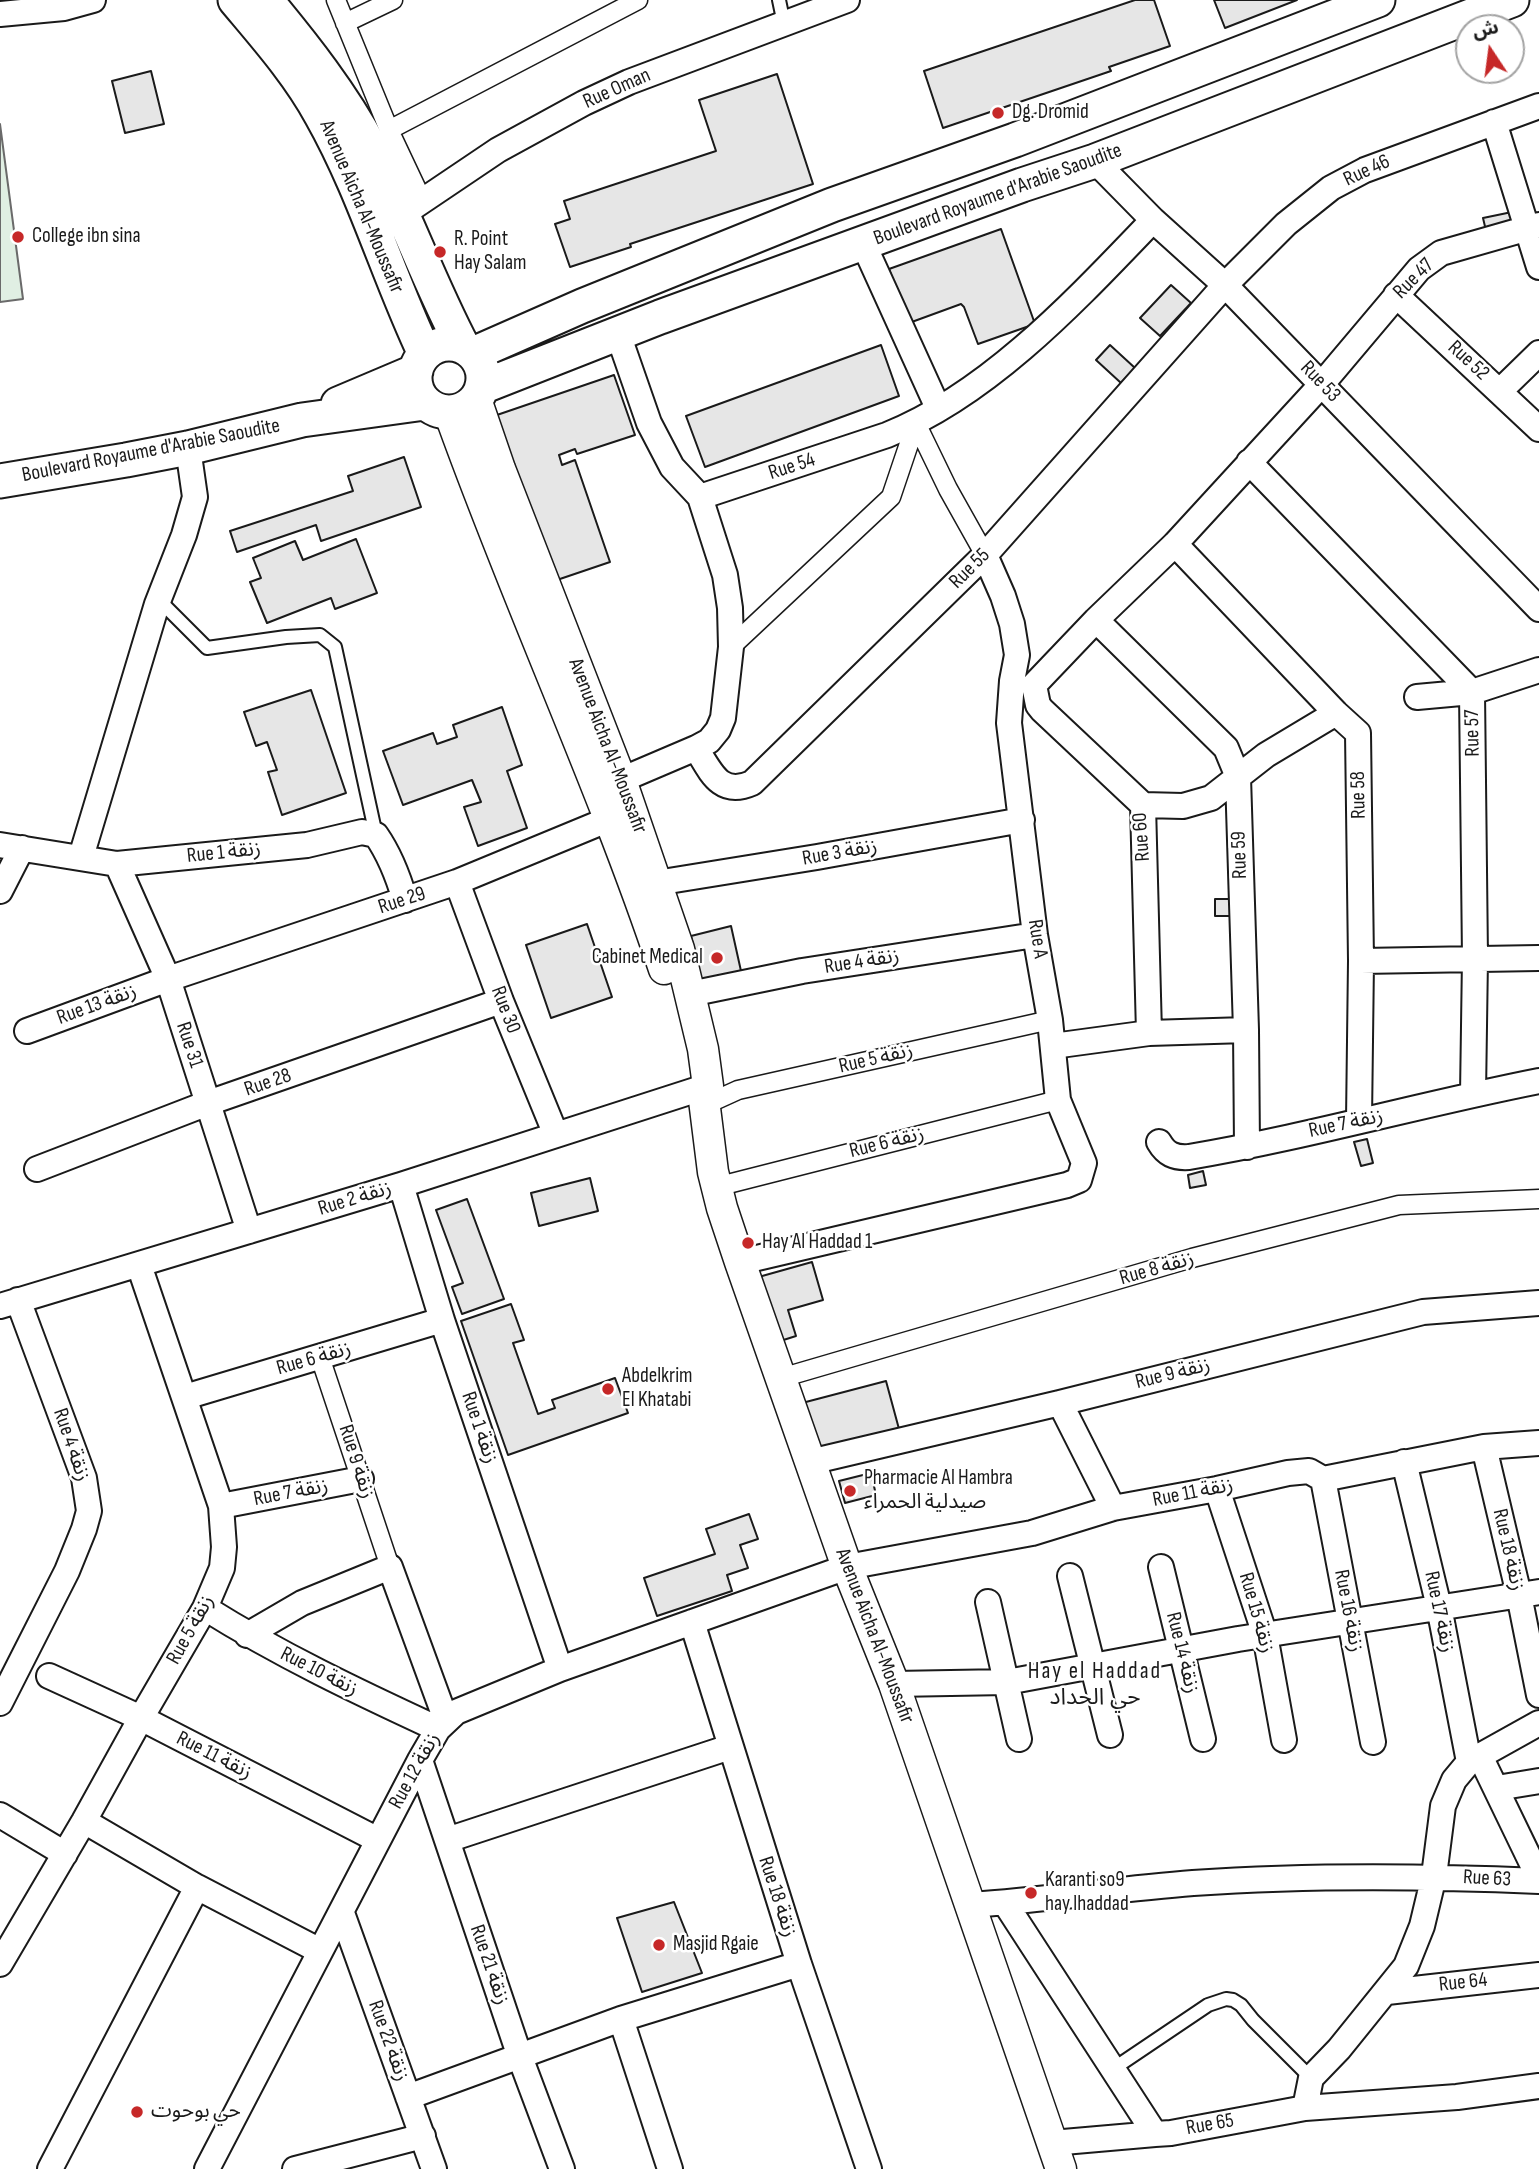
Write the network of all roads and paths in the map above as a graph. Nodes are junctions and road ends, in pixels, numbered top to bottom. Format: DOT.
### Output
graph roads {
  1 [pos="93,0"];
  2 [pos="235,0"];
  3 [pos="336,0"];
  4 [pos="393,0"];
  5 [pos="638,0"];
  6 [pos="848,0"];
  7 [pos="1378,0"];
  8 [pos="1512,0"];
  9 [pos="268,1"];
  10 [pos="781,12"];
  11 [pos="0,14"];
  12 [pos="345,23"];
  13 [pos="1539,106"];
  14 [pos="1494,122"];
  15 [pos="389,130"];
  16 [pos="1015,140"];
  17 [pos="1095,162"];
  18 [pos="1022,185"];
  19 [pos="413,207"];
  20 [pos="1153,220"];
  21 [pos="1534,227"];
  22 [pos="863,243"];
  23 [pos="1539,267"];
  24 [pos="1225,285"];
  25 [pos="1396,295"];
  26 [pos="618,334"];
  27 [pos="468,351"];
  28 [pos="1539,353"];
  29 [pos="420,363"];
  30 [pos="1322,384"];
  31 [pos="1500,391"];
  32 [pos="458,400"];
  33 [pos="938,408"];
  34 [pos="302,420"];
  35 [pos="916,423"];
  36 [pos="1539,429"];
  37 [pos="188,448"];
  38 [pos="1250,462"];
  39 [pos="0,481"];
  40 [pos="700,497"];
  41 [pos="1175,544"];
  42 [pos="985,555"];
  43 [pos="157,604"];
  44 [pos="1539,609"];
  45 [pos="1096,620"];
  46 [pos="731,647"];
  47 [pos="1539,670"];
  48 [pos="1023,683"];
  49 [pos="1472,692"];
  50 [pos="1417,697"];
  51 [pos="1336,713"];
  52 [pos="696,748"];
  53 [pos="1238,778"];
  54 [pos="621,780"];
  55 [pos="1143,805"];
  56 [pos="620,814"];
  57 [pos="1022,820"];
  58 [pos="376,835"];
  59 [pos="11,846"];
  60 [pos="81,857"];
  61 [pos="117,864"];
  62 [pos="457,883"];
  63 [pos="656,883"];
  64 [pos="0,891"];
  65 [pos="405,900"];
  66 [pos="1035,935"];
  67 [pos="1475,958"];
  68 [pos="1539,958"];
  69 [pos="1361,961"];
  70 [pos="168,979"];
  71 [pos="691,993"];
  72 [pos="501,1001"];
  73 [pos="1050,1020"];
  74 [pos="1246,1030"];
  75 [pos="27,1031"];
  76 [pos="1149,1033"];
  77 [pos="1053,1046"];
  78 [pos="1539,1081"];
  79 [pos="1473,1094"];
  80 [pos="704,1095"];
  81 [pos="1058,1100"];
  82 [pos="208,1104"];
  83 [pos="1359,1120"];
  84 [pos="556,1135"];
  85 [pos="1159,1142"];
  86 [pos="1247,1147"];
  87 [pos="37,1170"];
  88 [pos="401,1185"];
  89 [pos="716,1187"];
  90 [pos="1539,1199"];
  91 [pos="249,1231"];
  92 [pos="740,1262"];
  93 [pos="139,1265"];
  94 [pos="9,1303"];
  95 [pos="1539,1303"];
  96 [pos="442,1320"];
  97 [pos="320,1357"];
  98 [pos="781,1378"];
  99 [pos="185,1396"];
  100 [pos="1060,1403"];
  101 [pos="1539,1443"];
  102 [pos="1484,1447"];
  103 [pos="810,1462"];
  104 [pos="1404,1462"];
  105 [pos="361,1479"];
  106 [pos="1323,1479"];
  107 [pos="1217,1489"];
  108 [pos="221,1506"];
  109 [pos="1113,1508"];
  110 [pos="390,1567"];
  111 [pos="848,1567"];
  112 [pos="1161,1567"];
  113 [pos="1070,1576"];
  114 [pos="1529,1593"];
  115 [pos="988,1602"];
  116 [pos="1439,1607"];
  117 [pos="205,1608"];
  118 [pos="1350,1621"];
  119 [pos="692,1622"];
  120 [pos="247,1634"];
  121 [pos="1265,1635"];
  122 [pos="1182,1649"];
  123 [pos="1093,1667"];
  124 [pos="560,1669"];
  125 [pos="49,1676"];
  126 [pos="1007,1682"];
  127 [pos="894,1684"];
  128 [pos="1539,1695"];
  129 [pos="0,1703"];
  130 [pos="141,1718"];
  131 [pos="1539,1723"];
  132 [pos="442,1724"];
  133 [pos="1110,1735"];
  134 [pos="1019,1739"];
  135 [pos="1203,1739"];
  136 [pos="1284,1740"];
  137 [pos="1373,1742"];
  138 [pos="730,1747"];
  139 [pos="1474,1759"];
  140 [pos="420,1760"];
  141 [pos="1539,1781"];
  142 [pos="1497,1788"];
  143 [pos="0,1815"];
  144 [pos="84,1821"];
  145 [pos="378,1840"];
  146 [pos="447,1840"];
  147 [pos="65,1853"];
  148 [pos="1434,1876"];
  149 [pos="1539,1880"];
  150 [pos="197,1887"];
  151 [pos="1005,1902"];
  152 [pos="970,1905"];
  153 [pos="342,1913"];
  154 [pos="320,1951"];
  155 [pos="0,1964"];
  156 [pos="799,1964"];
  157 [pos="1539,1975"];
  158 [pos="1387,1992"];
  159 [pos="621,2019"];
  160 [pos="520,2057"];
  161 [pos="1113,2069"];
  162 [pos="1311,2078"];
  163 [pos="1539,2086"];
  164 [pos="408,2097"];
  165 [pos="1305,2108"];
  166 [pos="1155,2134"];
  167 [pos="423,2136"];
  168 [pos="1057,2156"];
  169 [pos="50,2169"];
  170 [pos="208,2169"];
  171 [pos="295,2169"];
  172 [pos="434,2169"];
  173 [pos="562,2169"];
  174 [pos="670,2169"];
  175 [pos="869,2169"];
  1 -- 11 [label="street"];
  2 -- 29 [label="main road, Avenue Aicha Al-Moussafir"];
  3 -- 12 [label="street"];
  4 -- 12 [label="street"];
  5 -- 15 [label="street"];
  6 -- 10 [label="street, Rue Oman"];
  7 -- 16 [label="main road"];
  8 -- 17 [label="main road, Boulevard Royaume d'Arabie Saoudite"];
  9 -- 19 [label="main road, Avenue Aicha Al-Moussafir"];
  10 -- 19 [label="street, Rue Oman"];
  12 -- 15 [label="street"];
  13 -- 14 [label="street, Rue 46"];
  14 -- 21 [label="street"];
  14 -- 24 [label="street, Rue 46"];
  15 -- 19 [label="street"];
  16 -- 18 [label="main road"];
  16 -- 27 [label="main road"];
  17 -- 18 [label="main road, Boulevard Royaume d'Arabie Saoudite"];
  17 -- 20 [label="street, Rue 53"];
  18 -- 22 [label="main road, Boulevard Royaume d'Arabie Saoudite"];
  19 -- 27 [label="main road, Avenue Aicha Al-Moussafir"];
  20 -- 24 [label="street, Rue 53"];
  20 -- 33 [label="street, Rue 54"];
  21 -- 23 [label="street"];
  21 -- 25 [label="street, Rue 47"];
  22 -- 26 [label="main road, Boulevard Royaume d'Arabie Saoudite"];
  22 -- 33 [label="street"];
  24 -- 30 [label="street, Rue 53"];
  24 -- 42 [label="street, Rue 55"];
  25 -- 30 [label="street, Rue 47"];
  25 -- 31 [label="street, Rue 52"];
  26 -- 32 [label="main road, Boulevard Royaume d'Arabie Saoudite"];
  26 -- 40 [label="street"];
  27 -- 29 [label="main road"];
  27 -- 32 [label="main road"];
  28 -- 31 [label="street"];
  29 -- 32 [label="main road"];
  29 -- 34 [label="main road, Boulevard Royaume d'Arabie Saoudite"];
  30 -- 38 [label="street, Rue 47"];
  30 -- 44 [label="street, Rue 53"];
  31 -- 36 [label="street, Rue 52"];
  32 -- 34 [label="main road, Boulevard Royaume d'Arabie Saoudite"];
  32 -- 54 [label="street, Avenue Aicha Al-Moussafir"];
  32 -- 56 [label="street, Avenue Aicha Al-Moussafir"];
  33 -- 35 [label="street, Rue 54"];
  34 -- 37 [label="main road, Boulevard Royaume d'Arabie Saoudite"];
  35 -- 40 [label="street, Rue 54"];
  35 -- 42 [label="street"];
  35 -- 46 [label="street"];
  37 -- 39 [label="main road, Boulevard Royaume d'Arabie Saoudite"];
  37 -- 43 [label="street"];
  38 -- 41 [label="street, Rue 47"];
  38 -- 49 [label="street, Rue 57"];
  40 -- 46 [label="street"];
  41 -- 45 [label="street, Rue 47"];
  41 -- 51 [label="street, Rue 58"];
  42 -- 48 [label="street, Rue A"];
  42 -- 52 [label="street, Rue 55"];
  43 -- 58 [label="lane"];
  43 -- 60 [label="street"];
  45 -- 48 [label="street, Rue 47"];
  45 -- 53 [label="street, Rue 59"];
  46 -- 52 [label="street"];
  47 -- 49 [label="street"];
  48 -- 55 [label="street, Rue 60"];
  48 -- 57 [label="street, Rue A"];
  49 -- 50 [label="street"];
  49 -- 67 [label="street, Rue 57"];
  51 -- 53 [label="street"];
  51 -- 69 [label="street, Rue 58"];
  52 -- 54 [label="street"];
  53 -- 55 [label="street"];
  53 -- 74 [label="street, Rue 59"];
  54 -- 56 [label="street, Avenue Aicha Al-Moussafir"];
  55 -- 76 [label="street, Rue 60"];
  56 -- 62 [label="street, Rue 29"];
  56 -- 63 [label="street, Avenue Aicha Al-Moussafir"];
  56 -- 80 [label="street, Avenue Aicha Al-Moussafir"];
  57 -- 63 [label="street, Rue 3 زنقة"];
  57 -- 66 [label="street, Rue A"];
  58 -- 61 [label="street, Rue 1 زنقة"];
  58 -- 65 [label="street"];
  59 -- 60 [label="street, Rue 1 زنقة"];
  59 -- 64 [label="street"];
  60 -- 61 [label="street, Rue 1 زنقة"];
  61 -- 70 [label="street, Rue 31"];
  62 -- 65 [label="street, Rue 29"];
  62 -- 72 [label="street, Rue 30"];
  63 -- 71 [label="street, Avenue Aicha Al-Moussafir"];
  65 -- 70 [label="street, Rue 29"];
  66 -- 71 [label="street, Rue 4 زنقة"];
  66 -- 73 [label="street, Rue A"];
  67 -- 68 [label="street"];
  67 -- 69 [label="street"];
  67 -- 79 [label="street, Rue 57"];
  69 -- 83 [label="street, Rue 58"];
  70 -- 75 [label="street, Rue 13 زنقة"];
  70 -- 82 [label="street, Rue 31"];
  71 -- 80 [label="street, Avenue Aicha Al-Moussafir"];
  72 -- 82 [label="street, Rue 28"];
  72 -- 84 [label="street, Rue 30"];
  73 -- 77 [label="street, Rue A"];
  73 -- 80 [label="street, Rue 5 زنقة"];
  74 -- 76 [label="street"];
  74 -- 86 [label="street, Rue 59"];
  76 -- 77 [label="street"];
  77 -- 81 [label="street, Rue A"];
  78 -- 79 [label="street, Rue 7 زنقة"];
  79 -- 83 [label="street, Rue 7 زنقة"];
  80 -- 84 [label="street, Rue 2 زنقة"];
  80 -- 89 [label="street, Avenue Aicha Al-Moussafir"];
  81 -- 89 [label="street, Rue 6 زنقة"];
  81 -- 92 [label="street, Rue A"];
  82 -- 87 [label="street, Rue 28"];
  82 -- 91 [label="street, Rue 31"];
  83 -- 86 [label="street, Rue 7 زنقة"];
  84 -- 88 [label="street, Rue 2 زنقة"];
  85 -- 86 [label="street, Rue 7 زنقة"];
  88 -- 91 [label="street, Rue 2 زنقة"];
  88 -- 96 [label="street, Rue 1 زنقة"];
  89 -- 92 [label="street, Avenue Aicha Al-Moussafir"];
  90 -- 98 [label="street, Rue 8 زنقة"];
  91 -- 93 [label="street, Rue 2 زنقة"];
  92 -- 98 [label="street, Avenue Aicha Al-Moussafir"];
  93 -- 94 [label="street, Rue 2 زنقة"];
  93 -- 99 [label="street, Rue 5 زنقة"];
  94 -- 129 [label="street, Rue 4 زنقة"];
  95 -- 100 [label="street, Rue 9 زنقة"];
  96 -- 97 [label="street, Rue 6 زنقة"];
  96 -- 124 [label="street, Rue 1 زنقة"];
  97 -- 99 [label="street, Rue 6 زنقة"];
  97 -- 105 [label="street, Rue 9 زنقة"];
  98 -- 103 [label="street, Avenue Aicha Al-Moussafir"];
  99 -- 108 [label="street, Rue 5 زنقة"];
  100 -- 103 [label="street, Rue 9 زنقة"];
  100 -- 109 [label="street"];
  101 -- 102 [label="street, Rue 11 زنقة"];
  102 -- 104 [label="street, Rue 11 زنقة"];
  102 -- 114 [label="street, Rue 18 زنقة"];
  103 -- 111 [label="street, Avenue Aicha Al-Moussafir"];
  104 -- 106 [label="street, Rue 11 زنقة"];
  104 -- 116 [label="street, Rue 17 زنقة"];
  105 -- 108 [label="street, Rue 7 زنقة"];
  105 -- 110 [label="street, Rue 9 زنقة"];
  106 -- 107 [label="street, Rue 11 زنقة"];
  106 -- 118 [label="street, Rue 16 زنقة"];
  107 -- 109 [label="street, Rue 11 زنقة"];
  107 -- 121 [label="street, Rue 15 زنقة"];
  108 -- 117 [label="street, Rue 5 زنقة"];
  109 -- 111 [label="street, Rue 11 زنقة"];
  110 -- 120 [label="street"];
  110 -- 132 [label="street"];
  111 -- 119 [label="street, Rue 12 زنقة"];
  111 -- 127 [label="street, Avenue Aicha Al-Moussafir"];
  112 -- 122 [label="street, Rue 14 زنقة"];
  113 -- 123 [label="street"];
  114 -- 116 [label="street"];
  114 -- 128 [label="street, Rue 18 زنقة"];
  115 -- 126 [label="street"];
  116 -- 118 [label="street"];
  116 -- 139 [label="street, Rue 17 زنقة"];
  117 -- 120 [label="street, Rue 10 زنقة"];
  117 -- 130 [label="street, Rue 5 زنقة"];
  118 -- 121 [label="street"];
  118 -- 137 [label="street, Rue 16 زنقة"];
  119 -- 124 [label="street, Rue 12 زنقة"];
  119 -- 138 [label="street, Rue 18 زنقة"];
  120 -- 132 [label="street, Rue 10 زنقة"];
  121 -- 122 [label="street"];
  121 -- 136 [label="street, Rue 15 زنقة"];
  122 -- 123 [label="street"];
  122 -- 135 [label="street, Rue 14 زنقة"];
  123 -- 126 [label="street"];
  123 -- 133 [label="street"];
  124 -- 132 [label="street, Rue 12 زنقة"];
  125 -- 130 [label="street, Rue 11 زنقة"];
  126 -- 127 [label="street"];
  126 -- 134 [label="street"];
  127 -- 152 [label="street, Avenue Aicha Al-Moussafir"];
  130 -- 144 [label="street, Rue 5 زنقة"];
  130 -- 145 [label="street, Rue 11 زنقة"];
  131 -- 139 [label="street"];
  132 -- 140 [label="street, Rue 12 زنقة"];
  138 -- 146 [label="street"];
  138 -- 156 [label="street, Rue 18 زنقة"];
  139 -- 142 [label="street, Rue 17 زنقة"];
  139 -- 148 [label="street"];
  140 -- 145 [label="street, Rue 12 زنقة"];
  140 -- 146 [label="street, Rue 21 زنقة"];
  141 -- 142 [label="street"];
  142 -- 149 [label="street, Rue 17 زنقة"];
  143 -- 147 [label="street"];
  144 -- 147 [label="street, Rue 5 زنقة"];
  144 -- 150 [label="street"];
  145 -- 153 [label="street, Rue 12 زنقة"];
  146 -- 160 [label="street, Rue 21 زنقة"];
  147 -- 155 [label="street, Rue 5 زنقة"];
  148 -- 149 [label="street, Rue 63"];
  148 -- 151 [label="street, Rue 63"];
  148 -- 158 [label="street"];
  150 -- 154 [label="street"];
  150 -- 169 [label="street"];
  151 -- 152 [label="street, Rue 63"];
  151 -- 161 [label="street"];
  152 -- 168 [label="street, Avenue Aicha Al-Moussafir"];
  153 -- 154 [label="street, Rue 12 زنقة"];
  153 -- 164 [label="street, Rue 22 زنقة"];
  154 -- 170 [label="street, Rue 12 زنقة"];
  156 -- 159 [label="street"];
  156 -- 175 [label="street, Rue 18 زنقة"];
  157 -- 158 [label="street, Rue 64"];
  158 -- 162 [label="street"];
  159 -- 160 [label="street"];
  159 -- 174 [label="street"];
  160 -- 164 [label="street"];
  160 -- 173 [label="street, Rue 21 زنقة"];
  161 -- 162 [label="lane"];
  161 -- 166 [label="street"];
  162 -- 165 [label="street"];
  163 -- 165 [label="street, Rue 65"];
  164 -- 167 [label="street, Rue 22 زنقة"];
  165 -- 166 [label="street, Rue 65"];
  166 -- 168 [label="street, Rue 65"];
  167 -- 171 [label="street"];
  167 -- 172 [label="street, Rue 22 زنقة"];
}
